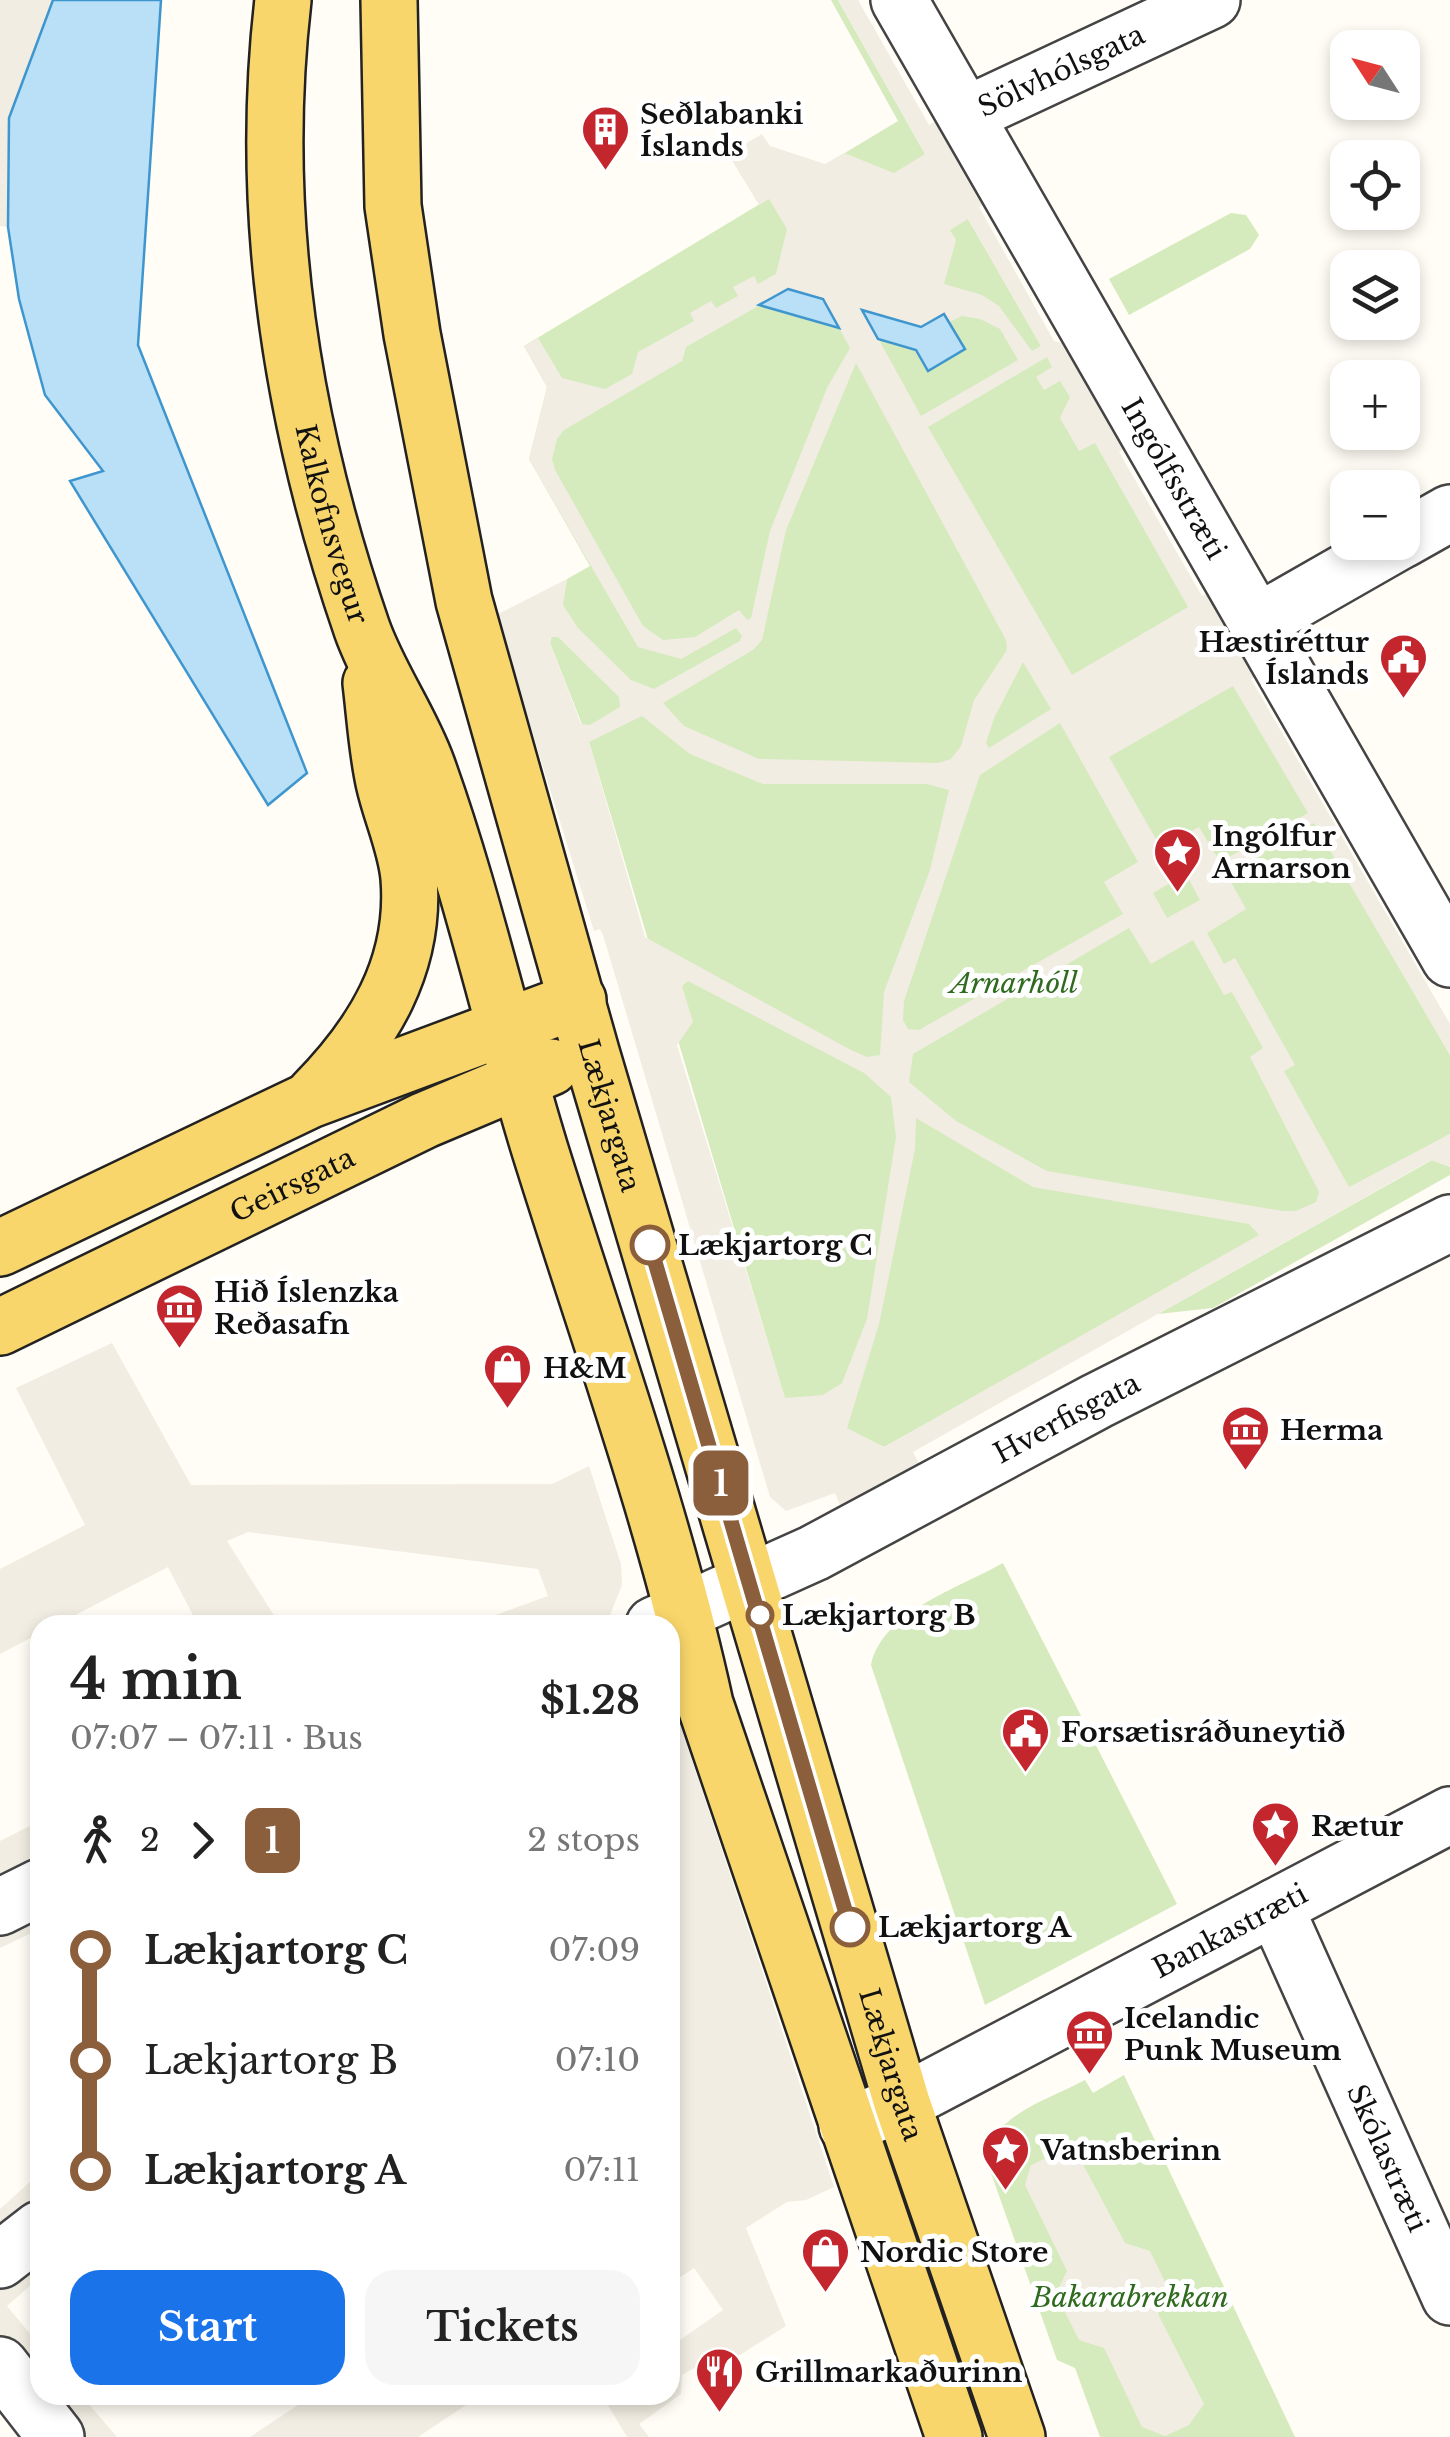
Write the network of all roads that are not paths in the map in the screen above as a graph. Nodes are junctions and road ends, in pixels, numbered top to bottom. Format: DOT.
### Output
graph roads {
  1 [pos="283,0"];
  2 [pos="389,0"];
  3 [pos="899,0"];
  4 [pos="1212,0"];
  5 [pos="966,115"];
  6 [pos="1450,513"];
  7 [pos="1420,530"];
  8 [pos="1367,560"];
  9 [pos="1258,622"];
  10 [pos="364,636"];
  11 [pos="1450,959"];
  12 [pos="578,1000"];
  13 [pos="504,1026"];
  14 [pos="591,1052"];
  15 [pos="518,1079"];
  16 [pos="310,1100"];
  17 [pos="1450,1223"];
  18 [pos="0,1248"];
  19 [pos="0,1327"];
  20 [pos="750,1582"];
  21 [pos="669,1615"];
  22 [pos="677,1615"];
  23 [pos="680,1643"];
  24 [pos="1450,1815"];
  25 [pos="30,1893"];
  26 [pos="1275,1907"];
  27 [pos="0,1908"];
  28 [pos="902,2103"];
  29 [pos="847,2126"];
  30 [pos="30,2237"];
  31 [pos="0,2260"];
  32 [pos="1450,2297"];
  33 [pos="0,2365"];
  34 [pos="30,2404"];
  35 [pos="31,2405"];
  36 [pos="56,2437"];
  37 [pos="954,2437"];
  38 [pos="1016,2437"];
  1 -- 10 [label="main road, Kalkofnsvegur"];
  2 -- 12 [label="main road"];
  3 -- 5 [label="street, Ingólfsstræti"];
  4 -- 5 [label="street, Sölvhólsgata"];
  5 -- 9 [label="street, Ingólfsstræti"];
  6 -- 7 [label="street"];
  8 -- 9 [label="street"];
  9 -- 11 [label="street, Ingólfsstræti"];
  10 -- 13 [label="main road, Kalkofnsvegur"];
  10 -- 16 [label="main road"];
  12 -- 13 [label="main road"];
  12 -- 14 [label="main road, Lækjargata"];
  13 -- 15 [label="main road"];
  13 -- 16 [label="main road"];
  14 -- 15 [label="main road, Geirsgata"];
  14 -- 20 [label="main road, Lækjargata"];
  15 -- 19 [label="main road, Geirsgata"];
  15 -- 21 [label="main road"];
  16 -- 18 [label="main road"];
  17 -- 20 [label="street, Hverfisgata"];
  20 -- 22 [label="street, Hverfisgata"];
  20 -- 28 [label="main road, Lækjargata"];
  23 -- 29 [label="main road"];
  24 -- 26 [label="street, Bankastræti"];
  25 -- 27 [label="street"];
  26 -- 28 [label="street, Bankastræti"];
  26 -- 32 [label="street, Skólastræti"];
  28 -- 29 [label="street, Bankastræti"];
  28 -- 38 [label="main road, Lækjargata"];
  29 -- 37 [label="main road"];
  30 -- 31 [label="street"];
  33 -- 34 [label="street"];
  35 -- 36 [label="street"];
}
